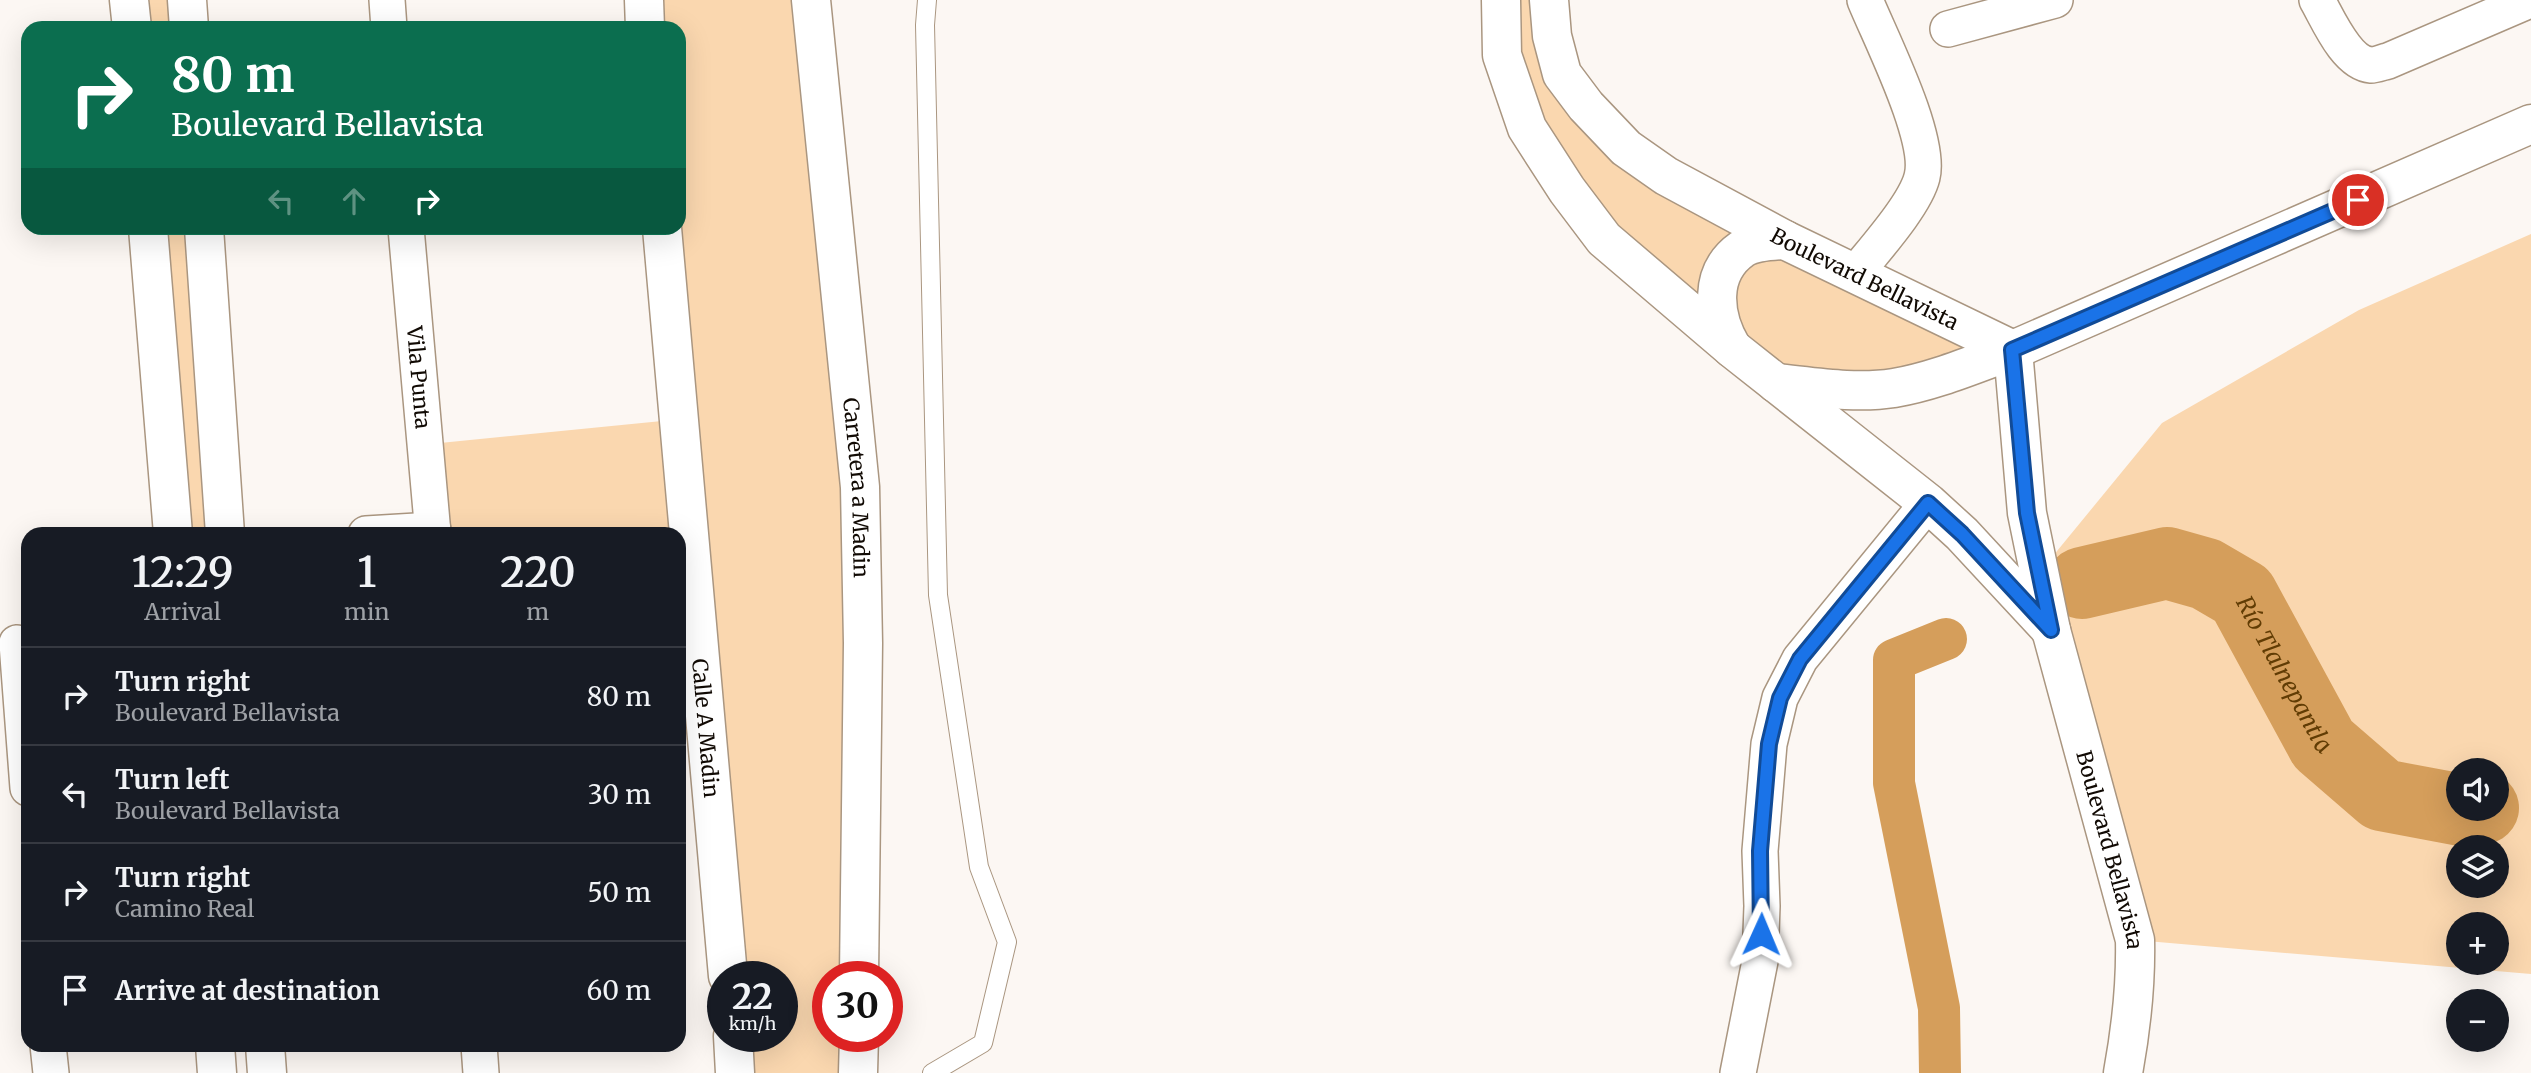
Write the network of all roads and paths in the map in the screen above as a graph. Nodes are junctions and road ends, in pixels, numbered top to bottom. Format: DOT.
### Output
graph roads {
  1 [pos="129,0"];
  2 [pos="187,0"];
  3 [pos="387,0"];
  4 [pos="644,0"];
  5 [pos="811,0"];
  6 [pos="927,0"];
  7 [pos="1501,0"];
  8 [pos="1549,0"];
  9 [pos="1865,0"];
  10 [pos="2055,0"];
  11 [pos="2317,0"];
  12 [pos="2530,0"];
  13 [pos="131,21"];
  14 [pos="188,21"];
  15 [pos="388,21"];
  16 [pos="645,21"];
  17 [pos="1948,29"];
  18 [pos="2531,124"];
  19 [pos="149,235"];
  20 [pos="204,235"];
  21 [pos="407,235"];
  22 [pos="663,235"];
  23 [pos="1785,240"];
  24 [pos="1855,274"];
  25 [pos="1733,349"];
  26 [pos="2012,350"];
  27 [pos="1776,383"];
  28 [pos="1928,503"];
  29 [pos="172,527"];
  30 [pos="225,527"];
  31 [pos="433,527"];
  32 [pos="2045,619"];
  33 [pos="16,643"];
  34 [pos="21,703"];
  35 [pos="727,961"];
  36 [pos="859,961"];
  37 [pos="49,1052"];
  38 [pos="216,1052"];
  39 [pos="266,1052"];
  40 [pos="479,1052"];
  41 [pos="734,1052"];
  42 [pos="859,1052"];
  43 [pos="51,1073"];
  44 [pos="217,1073"];
  45 [pos="267,1073"];
  46 [pos="481,1073"];
  47 [pos="735,1073"];
  48 [pos="858,1073"];
  49 [pos="932,1073"];
  50 [pos="1738,1073"];
  51 [pos="2123,1073"];
  1 -- 13 [label="main road"];
  2 -- 14 [label="main road"];
  3 -- 15 [label="street"];
  4 -- 16 [label="main road"];
  5 -- 36 [label="main road, Carretera a Madin"];
  6 -- 49 [label="lane"];
  7 -- 25 [label="main road, Boulevard Bellavista"];
  8 -- 23 [label="main road, Boulevard Bellavista"];
  9 -- 24 [label="street"];
  10 -- 17 [label="street"];
  11 -- 12 [label="street"];
  18 -- 26 [label="main road"];
  19 -- 29 [label="main road"];
  20 -- 30 [label="main road"];
  21 -- 31 [label="street, Vila Punta"];
  22 -- 35 [label="main road, Calle A Madin"];
  23 -- 24 [label="main road, Boulevard Bellavista"];
  23 -- 25 [label="main road"];
  24 -- 26 [label="main road, Boulevard Bellavista"];
  25 -- 27 [label="main road, Boulevard Bellavista"];
  26 -- 27 [label="main road"];
  26 -- 32 [label="main road, Boulevard Bellavista"];
  27 -- 28 [label="main road, Boulevard Bellavista"];
  28 -- 32 [label="main road, Boulevard Bellavista"];
  28 -- 50 [label="street"];
  32 -- 51 [label="main road, Boulevard Bellavista"];
  33 -- 34 [label="street"];
  37 -- 43 [label="street"];
  38 -- 44 [label="main road"];
  39 -- 45 [label="main road"];
  40 -- 46 [label="street"];
  41 -- 47 [label="main road"];
  42 -- 48 [label="main road"];
}
